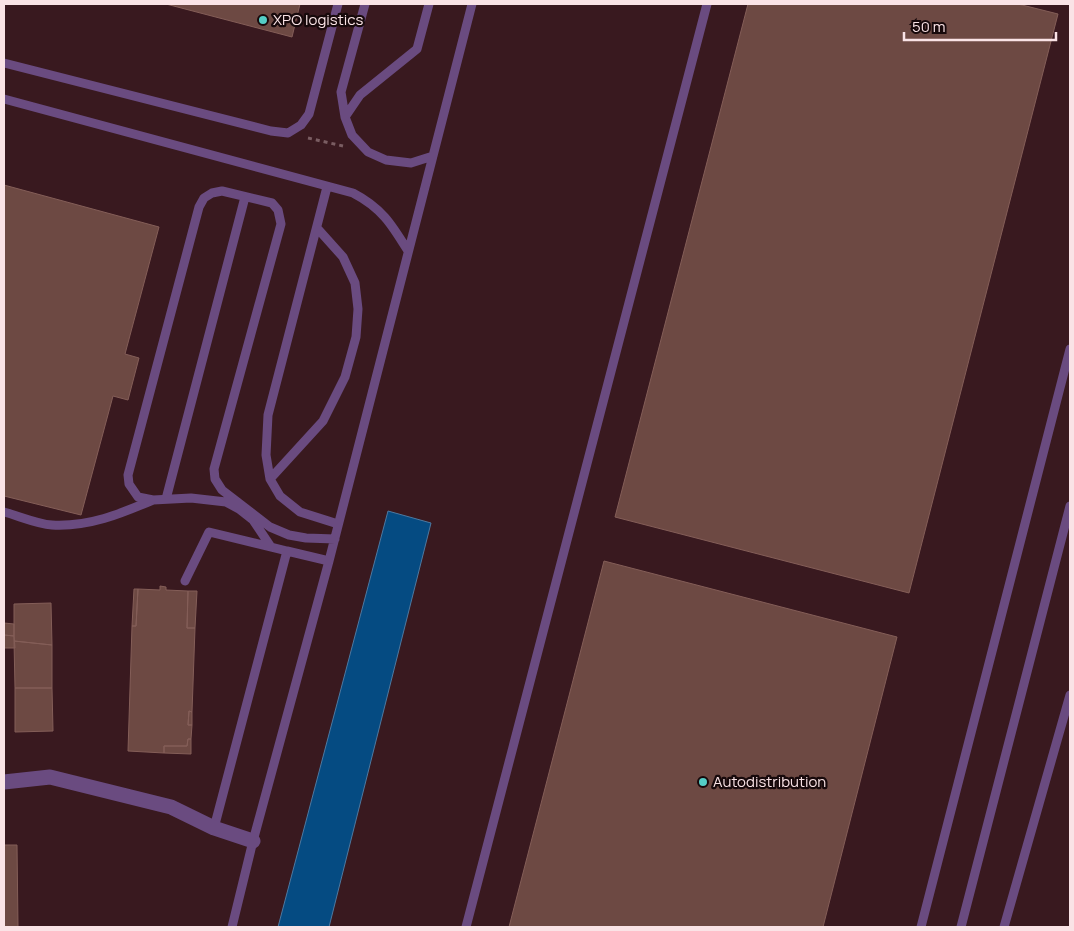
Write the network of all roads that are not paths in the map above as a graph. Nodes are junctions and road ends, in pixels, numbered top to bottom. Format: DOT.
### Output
graph roads {
  1 [pos="338,4"];
  2 [pos="366,4"];
  3 [pos="429,4"];
  4 [pos="472,4"];
  5 [pos="706,4"];
  6 [pos="4,63"];
  7 [pos="4,99"];
  8 [pos="345,117"];
  9 [pos="433,156"];
  10 [pos="328,186"];
  11 [pos="245,197"];
  12 [pos="317,228"];
  13 [pos="408,251"];
  14 [pos="1070,349"];
  15 [pos="270,479"];
  16 [pos="166,499"];
  17 [pos="153,500"];
  18 [pos="1070,506"];
  19 [pos="4,512"];
  20 [pos="338,524"];
  21 [pos="335,539"];
  22 [pos="271,547"];
  23 [pos="287,551"];
  24 [pos="329,561"];
  25 [pos="185,581"];
  26 [pos="1070,695"];
  27 [pos="4,782"];
  28 [pos="214,828"];
  29 [pos="253,841"];
  30 [pos="232,927"];
  31 [pos="466,927"];
  32 [pos="921,927"];
  33 [pos="960,927"];
  34 [pos="1004,927"];
  1 -- 6 [label="lane"];
  2 -- 8 [label="lane"];
  3 -- 8 [label="lane"];
  4 -- 9 [label="lane"];
  5 -- 31 [label="lane"];
  7 -- 10 [label="lane"];
  8 -- 9 [label="lane"];
  9 -- 13 [label="lane"];
  10 -- 12 [label="lane"];
  10 -- 13 [label="lane"];
  11 -- 16 [label="lane"];
  11 -- 17 [label="lane"];
  11 -- 21 [label="lane"];
  12 -- 15 [label="lane"];
  12 -- 15 [label="lane"];
  13 -- 20 [label="lane"];
  14 -- 32 [label="lane"];
  15 -- 20 [label="lane"];
  16 -- 17 [label="lane"];
  16 -- 22 [label="lane"];
  17 -- 19 [label="lane"];
  18 -- 33 [label="lane"];
  20 -- 21 [label="lane"];
  21 -- 24 [label="lane"];
  22 -- 23 [label="lane"];
  22 -- 25 [label="lane"];
  23 -- 24 [label="lane"];
  23 -- 28 [label="lane"];
  24 -- 29 [label="lane"];
  26 -- 34 [label="lane"];
  27 -- 28 [label="street"];
  28 -- 29 [label="street"];
  29 -- 30 [label="lane"];
}
